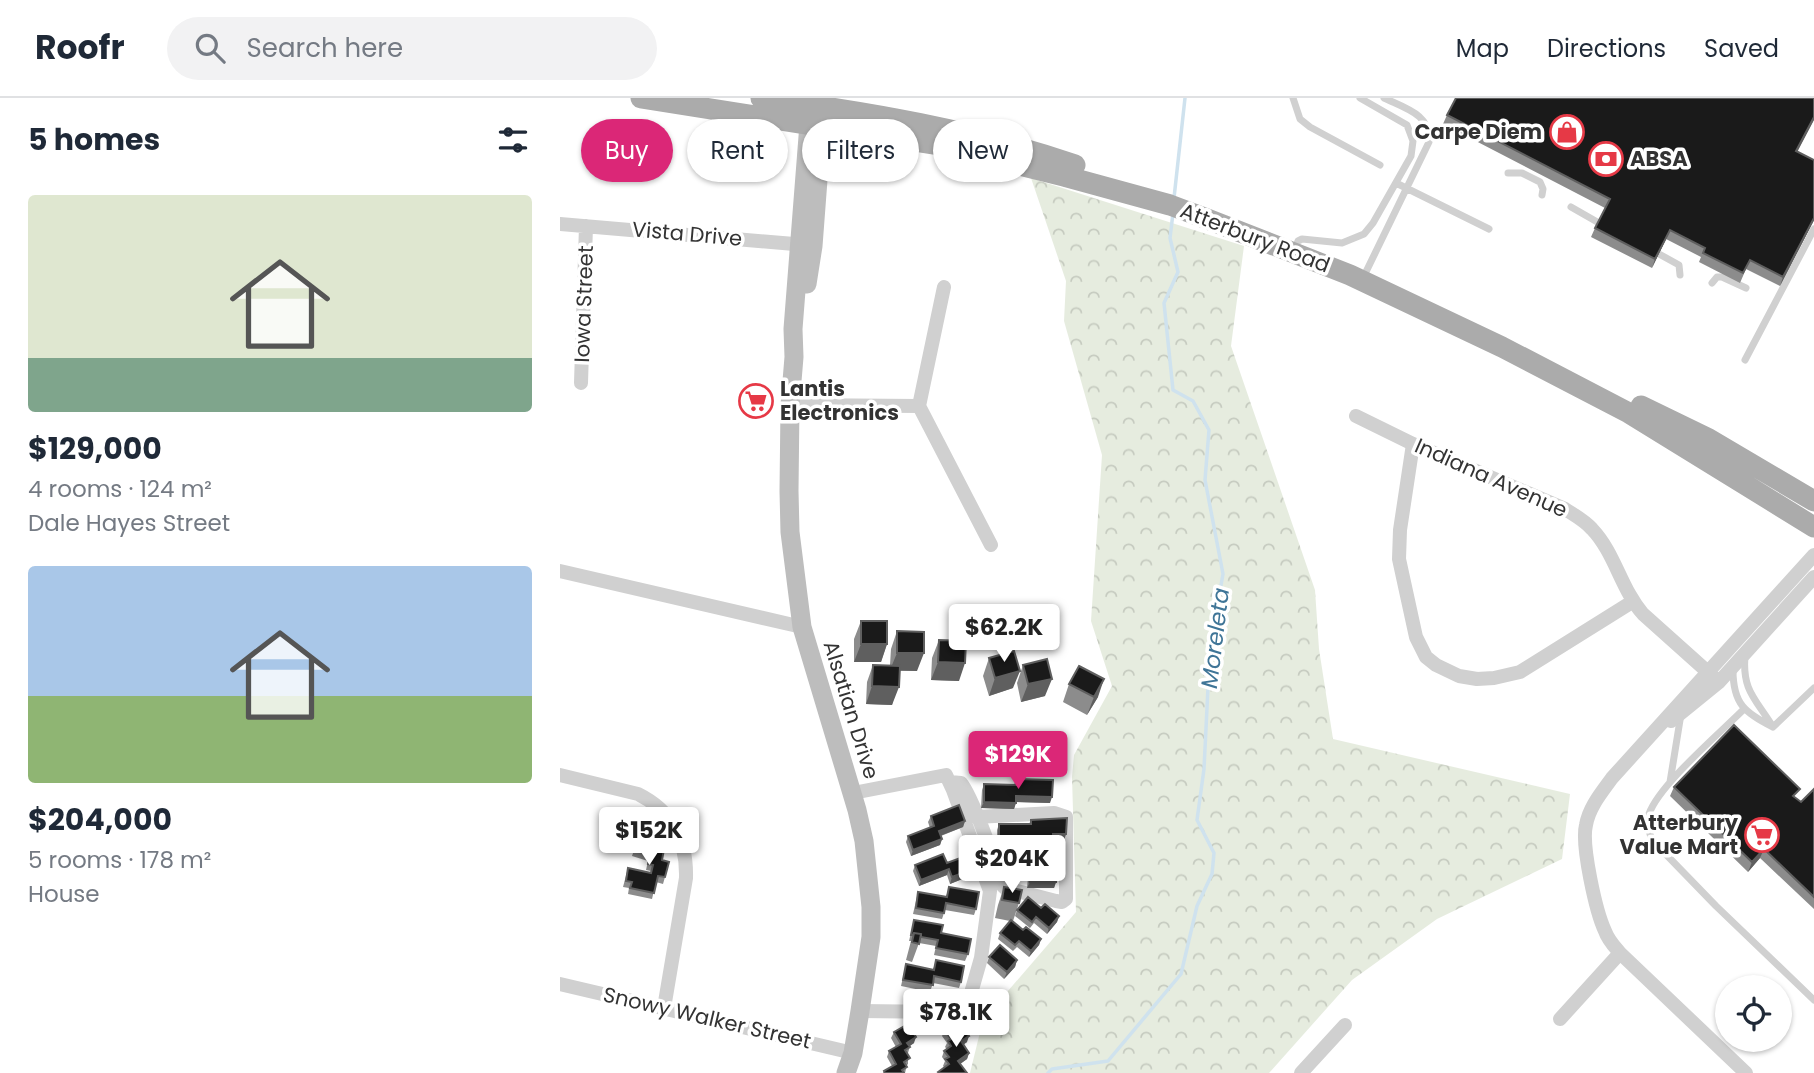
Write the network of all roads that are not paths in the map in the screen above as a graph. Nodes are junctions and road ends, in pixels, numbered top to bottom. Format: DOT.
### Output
graph roads {
  1 [pos="641,98"];
  2 [pos="761,98"];
  3 [pos="1293,98"];
  4 [pos="1360,98"];
  5 [pos="1384,98"];
  6 [pos="817,109"];
  7 [pos="1380,165"];
  8 [pos="1508,173"];
  9 [pos="1396,183"];
  10 [pos="1408,187"];
  11 [pos="1542,195"];
  12 [pos="1571,207"];
  13 [pos="1599,223"];
  14 [pos="560,224"];
  15 [pos="586,226"];
  16 [pos="1489,229"];
  17 [pos="1814,229"];
  18 [pos="806,245"];
  19 [pos="1296,246"];
  20 [pos="1659,254"];
  21 [pos="1365,274"];
  22 [pos="1680,275"];
  23 [pos="1712,282"];
  24 [pos="944,287"];
  25 [pos="1746,288"];
  26 [pos="1745,360"];
  27 [pos="581,383"];
  28 [pos="790,405"];
  29 [pos="919,406"];
  30 [pos="1356,416"];
  31 [pos="1413,444"];
  32 [pos="1814,501"];
  33 [pos="1814,527"];
  34 [pos="991,545"];
  35 [pos="1814,555"];
  36 [pos="560,571"];
  37 [pos="1814,577"];
  38 [pos="1632,602"];
  39 [pos="802,627"];
  40 [pos="1737,639"];
  41 [pos="1745,653"];
  42 [pos="1733,665"];
  43 [pos="1707,671"];
  44 [pos="1719,682"];
  45 [pos="1814,688"];
  46 [pos="1743,710"];
  47 [pos="1682,713"];
  48 [pos="1773,727"];
  49 [pos="1652,733"];
  50 [pos="560,775"];
  51 [pos="946,778"];
  52 [pos="1670,782"];
  53 [pos="853,793"];
  54 [pos="976,817"];
  55 [pos="1620,953"];
  56 [pos="560,984"];
  57 [pos="1814,1000"];
  58 [pos="664,1008"];
  59 [pos="860,1011"];
  60 [pos="1560,1019"];
  61 [pos="1345,1025"];
  62 [pos="853,1053"];
  63 [pos="846,1073"];
  64 [pos="1301,1073"];
  65 [pos="1746,1073"];
  1 -- 6 [label="main road, Atterbury Road"];
  2 -- 6 [label="main road, Atterbury Road"];
  3 -- 7 [label="lane"];
  4 -- 9 [label="lane"];
  5 -- 10 [label="lane"];
  6 -- 18 [label="street, Alsatian Drive"];
  6 -- 19 [label="main road, Atterbury Road"];
  8 -- 11 [label="lane"];
  9 -- 10 [label="lane"];
  9 -- 19 [label="lane"];
  10 -- 16 [label="lane"];
  10 -- 21 [label="lane"];
  12 -- 13 [label="lane"];
  14 -- 15 [label="street, Vista Drive"];
  15 -- 18 [label="street, Vista Drive"];
  15 -- 27 [label="street, Iowa Street"];
  17 -- 26 [label="lane"];
  18 -- 28 [label="street, Alsatian Drive"];
  19 -- 21 [label="main road, Atterbury Road"];
  20 -- 22 [label="lane"];
  21 -- 32 [label="main road, Atterbury Road"];
  21 -- 33 [label="main road, Atterbury Road"];
  23 -- 25 [label="lane"];
  24 -- 29 [label="street"];
  28 -- 29 [label="street"];
  28 -- 39 [label="street, Alsatian Drive"];
  29 -- 34 [label="street"];
  30 -- 31 [label="street, Indiana Avenue"];
  31 -- 38 [label="street, Indiana Avenue"];
  31 -- 38 [label="street"];
  35 -- 40 [label="street"];
  36 -- 39 [label="street"];
  37 -- 41 [label="street"];
  38 -- 43 [label="street, Indiana Avenue"];
  39 -- 53 [label="street, Alsatian Drive"];
  40 -- 42 [label="lane"];
  40 -- 43 [label="street"];
  41 -- 42 [label="street"];
  41 -- 48 [label="lane"];
  42 -- 44 [label="street"];
  42 -- 46 [label="lane"];
  43 -- 44 [label="street, Indiana Avenue"];
  43 -- 49 [label="street"];
  44 -- 47 [label="street"];
  45 -- 48 [label="lane"];
  46 -- 48 [label="lane"];
  46 -- 52 [label="lane"];
  47 -- 49 [label="street"];
  47 -- 52 [label="lane"];
  49 -- 55 [label="street"];
  50 -- 58 [label="street"];
  51 -- 53 [label="street"];
  51 -- 54 [label="street"];
  51 -- 59 [label="street"];
  52 -- 57 [label="lane"];
  53 -- 59 [label="street, Alsatian Drive"];
  54 -- 54 [label="street"];
  55 -- 60 [label="street"];
  55 -- 65 [label="street"];
  56 -- 58 [label="street, Snowy Walker Street"];
  58 -- 62 [label="street, Snowy Walker Street"];
  59 -- 62 [label="street, Alsatian Drive"];
  61 -- 64 [label="street"];
  62 -- 63 [label="street, Alsatian Drive"];
}
